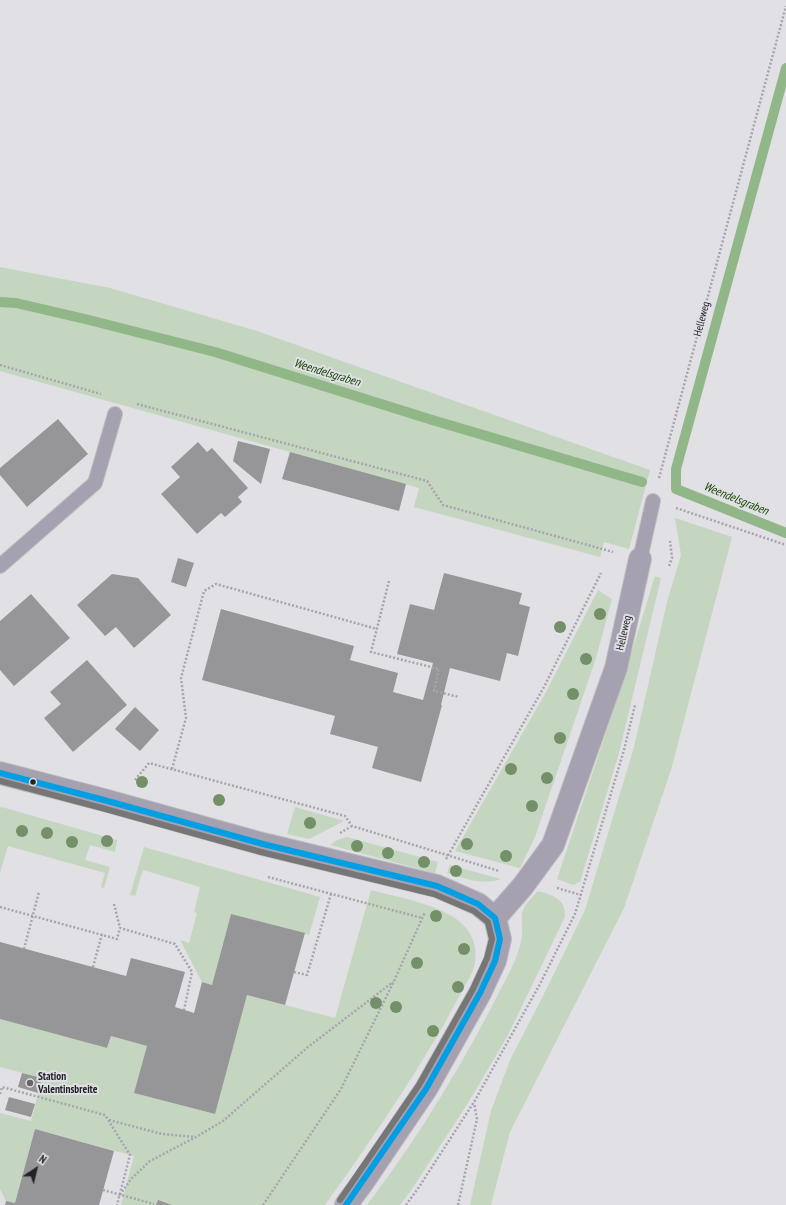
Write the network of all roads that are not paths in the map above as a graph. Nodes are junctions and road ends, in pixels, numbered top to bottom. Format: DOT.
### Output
graph roads {
  1 [pos="115,414"];
  2 [pos="653,501"];
  3 [pos="640,559"];
  4 [pos="0,566"];
  5 [pos="0,773"];
  6 [pos="494,918"];
  7 [pos="346,1205"];
  1 -- 4 [label="lane"];
  2 -- 3 [label="lane, Helleweg"];
  3 -- 6 [label="street, Helleweg"];
  5 -- 6 [label="street"];
  6 -- 7 [label="street"];
}
